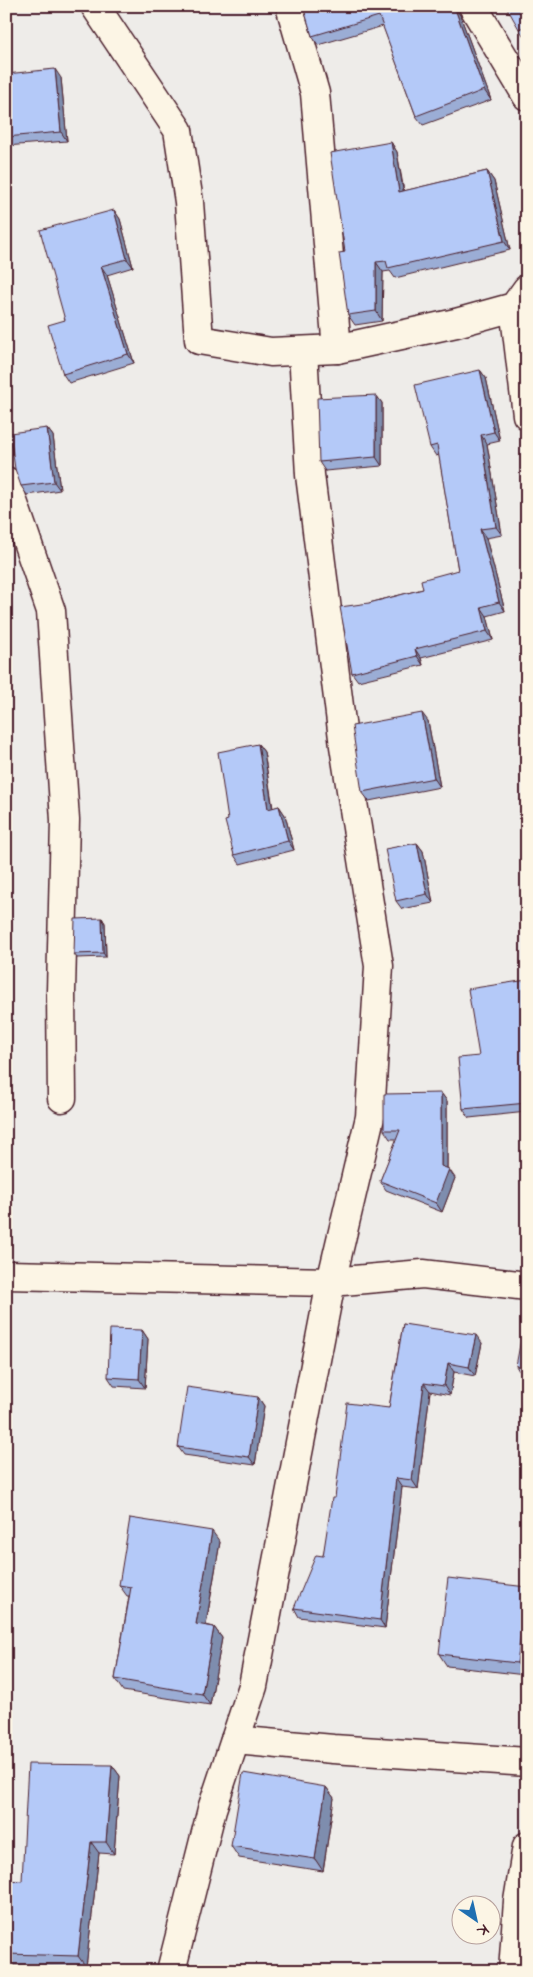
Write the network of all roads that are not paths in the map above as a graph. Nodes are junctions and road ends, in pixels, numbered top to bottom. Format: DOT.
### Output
graph roads {
  1 [pos="95,6"];
  2 [pos="290,6"];
  3 [pos="473,6"];
  4 [pos="527,96"];
  5 [pos="520,298"];
  6 [pos="337,349"];
  7 [pos="303,351"];
  8 [pos="527,416"];
  9 [pos="6,481"];
  10 [pos="62,1098"];
  11 [pos="6,1275"];
  12 [pos="331,1282"];
  13 [pos="527,1286"];
  14 [pos="235,1740"];
  15 [pos="527,1762"];
  16 [pos="527,1846"];
  17 [pos="170,1971"];
  18 [pos="512,1971"];
  1 -- 7 [label="street"];
  2 -- 6 [label="street"];
  3 -- 4 [label="street"];
  5 -- 6 [label="street"];
  5 -- 8 [label="street"];
  6 -- 7 [label="street"];
  7 -- 12 [label="street"];
  9 -- 10 [label="street"];
  11 -- 12 [label="street"];
  12 -- 13 [label="street"];
  12 -- 14 [label="street"];
  14 -- 15 [label="street"];
  14 -- 17 [label="street"];
  16 -- 18 [label="street"];
}
